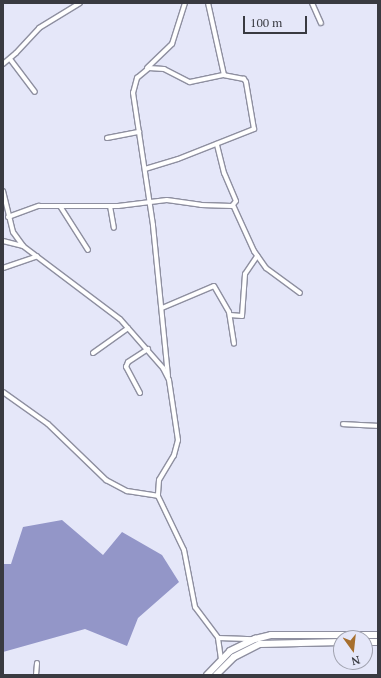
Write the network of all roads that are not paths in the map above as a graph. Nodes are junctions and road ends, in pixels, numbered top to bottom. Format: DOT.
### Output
graph roads {
  1 [pos="80,3"];
  2 [pos="185,3"];
  3 [pos="208,3"];
  4 [pos="312,3"];
  5 [pos="321,23"];
  6 [pos="10,59"];
  7 [pos="3,64"];
  8 [pos="143,72"];
  9 [pos="224,75"];
  10 [pos="35,92"];
  11 [pos="139,132"];
  12 [pos="107,138"];
  13 [pos="217,144"];
  14 [pos="145,169"];
  15 [pos="3,191"];
  16 [pos="150,203"];
  17 [pos="233,205"];
  18 [pos="60,206"];
  19 [pos="110,206"];
  20 [pos="8,217"];
  21 [pos="114,228"];
  22 [pos="3,241"];
  23 [pos="23,246"];
  24 [pos="88,250"];
  25 [pos="37,256"];
  26 [pos="258,256"];
  27 [pos="3,268"];
  28 [pos="300,293"];
  29 [pos="162,308"];
  30 [pos="230,314"];
  31 [pos="128,328"];
  32 [pos="234,344"];
  33 [pos="148,349"];
  34 [pos="93,353"];
  35 [pos="168,380"];
  36 [pos="3,392"];
  37 [pos="140,394"];
  38 [pos="343,424"];
  39 [pos="378,426"];
  40 [pos="158,496"];
  41 [pos="378,635"];
  42 [pos="218,638"];
  43 [pos="306,638"];
  44 [pos="255,639"];
  45 [pos="333,641"];
  46 [pos="221,659"];
  47 [pos="37,663"];
  48 [pos="36,675"];
  49 [pos="207,675"];
  50 [pos="216,675"];
  1 -- 6 [label="street"];
  2 -- 8 [label="street"];
  3 -- 9 [label="street"];
  4 -- 5 [label="street"];
  6 -- 7 [label="street"];
  6 -- 10 [label="street"];
  8 -- 9 [label="street"];
  8 -- 11 [label="street"];
  9 -- 13 [label="street"];
  11 -- 12 [label="street"];
  11 -- 14 [label="street"];
  13 -- 14 [label="street"];
  13 -- 17 [label="street"];
  14 -- 16 [label="street"];
  15 -- 20 [label="street"];
  16 -- 17 [label="street"];
  16 -- 19 [label="street"];
  16 -- 29 [label="street"];
  17 -- 26 [label="street"];
  18 -- 19 [label="street"];
  18 -- 20 [label="street"];
  18 -- 24 [label="street"];
  19 -- 21 [label="street"];
  20 -- 23 [label="street"];
  22 -- 23 [label="street"];
  23 -- 25 [label="street"];
  25 -- 27 [label="street"];
  25 -- 31 [label="street"];
  26 -- 28 [label="street"];
  26 -- 30 [label="street"];
  29 -- 30 [label="street"];
  29 -- 35 [label="street"];
  30 -- 32 [label="street"];
  31 -- 33 [label="street"];
  31 -- 34 [label="street"];
  33 -- 35 [label="street"];
  33 -- 37 [label="street"];
  35 -- 40 [label="street"];
  36 -- 40 [label="street"];
  38 -- 39 [label="street"];
  40 -- 42 [label="street"];
  41 -- 43 [label="main road"];
  42 -- 44 [label="street"];
  42 -- 46 [label="street"];
  43 -- 44 [label="main road"];
  43 -- 45 [label="main road"];
  43 -- 50 [label="main road"];
  44 -- 46 [label="main road"];
  46 -- 49 [label="main road"];
  47 -- 48 [label="street"];
}
